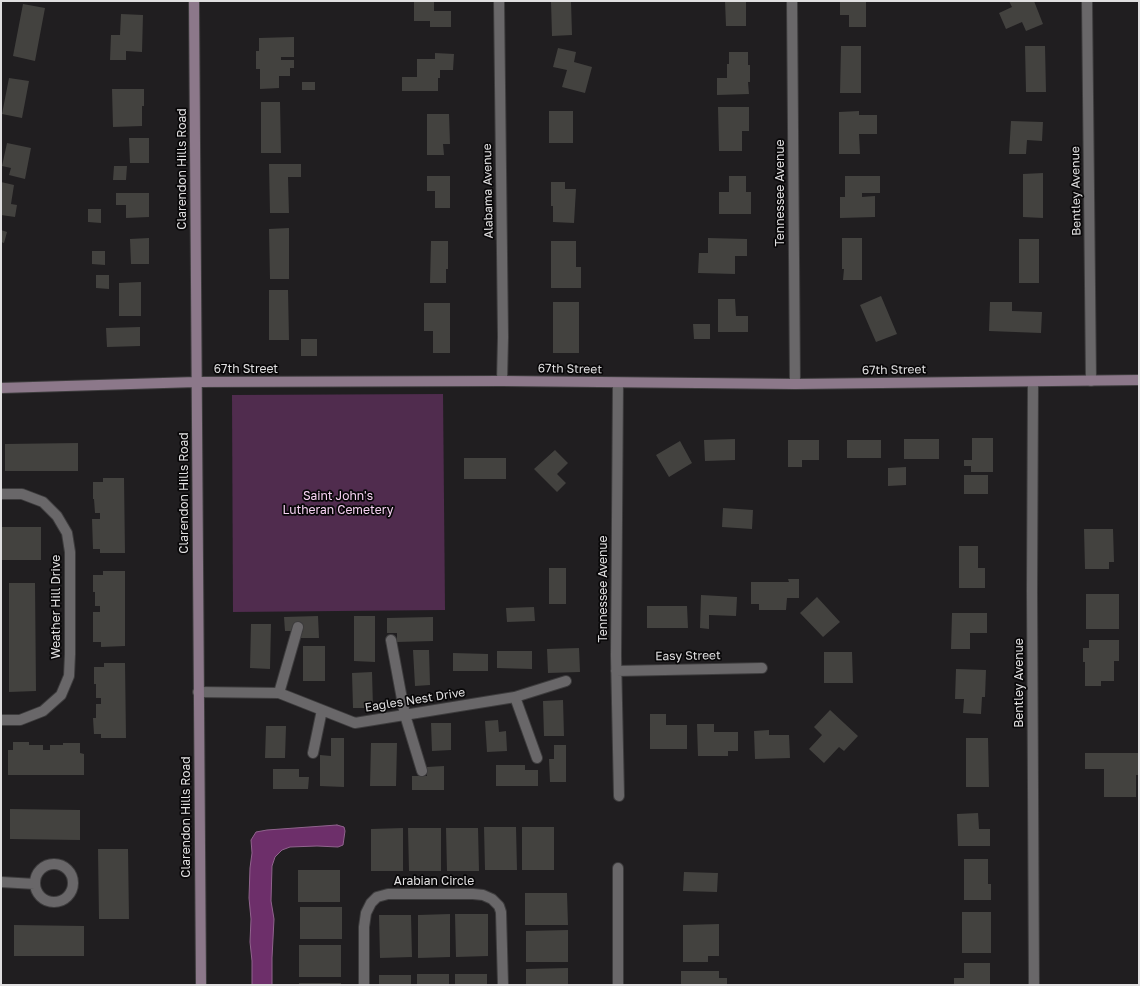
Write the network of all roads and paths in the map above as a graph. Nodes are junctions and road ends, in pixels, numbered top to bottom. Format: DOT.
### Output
graph roads {
  1 [pos="194,1"];
  2 [pos="500,1"];
  3 [pos="792,1"];
  4 [pos="1087,1"];
  5 [pos="1091,380"];
  6 [pos="1139,380"];
  7 [pos="502,381"];
  8 [pos="196,382"];
  9 [pos="1033,382"];
  10 [pos="618,383"];
  11 [pos="794,384"];
  12 [pos="1,388"];
  13 [pos="1,494"];
  14 [pos="298,627"];
  15 [pos="391,640"];
  16 [pos="762,668"];
  17 [pos="616,671"];
  18 [pos="566,681"];
  19 [pos="198,692"];
  20 [pos="279,693"];
  21 [pos="515,697"];
  22 [pos="322,710"];
  23 [pos="405,715"];
  24 [pos="1,720"];
  25 [pos="313,753"];
  26 [pos="537,758"];
  27 [pos="422,771"];
  28 [pos="619,796"];
  29 [pos="618,868"];
  30 [pos="1,882"];
  31 [pos="35,884"];
  32 [pos="201,985"];
  33 [pos="364,985"];
  34 [pos="502,985"];
  35 [pos="618,985"];
  36 [pos="1034,985"];
  1 -- 8 [label="street, Clarendon Hills Road"];
  2 -- 7 [label="street, Alabama Avenue"];
  3 -- 11 [label="street, Tennessee Avenue"];
  4 -- 5 [label="street, Bentley Avenue"];
  5 -- 6 [label="street, 67th Street"];
  5 -- 9 [label="street, 67th Street"];
  7 -- 8 [label="street, 67th Street"];
  7 -- 10 [label="street, 67th Street"];
  8 -- 12 [label="street, 67th Street"];
  8 -- 19 [label="street, Clarendon Hills Road"];
  9 -- 11 [label="street, 67th Street"];
  9 -- 36 [label="street, Bentley Avenue"];
  10 -- 11 [label="street, 67th Street"];
  10 -- 17 [label="street, Tennessee Avenue"];
  13 -- 24 [label="street, Weather Hill Drive"];
  14 -- 20 [label="street"];
  15 -- 23 [label="street"];
  16 -- 17 [label="street, Easy Street"];
  17 -- 28 [label="street, Tennessee Avenue"];
  18 -- 21 [label="street, Eagles Nest Drive"];
  19 -- 20 [label="street, Eagles Nest Drive"];
  19 -- 32 [label="street, Clarendon Hills Road"];
  20 -- 22 [label="street, Eagles Nest Drive"];
  21 -- 23 [label="street, Eagles Nest Drive"];
  21 -- 26 [label="street"];
  22 -- 23 [label="street, Eagles Nest Drive"];
  22 -- 25 [label="street"];
  23 -- 27 [label="street"];
  29 -- 35 [label="street"];
  30 -- 31 [label="street"];
  33 -- 34 [label="street, Arabian Circle"];
}
